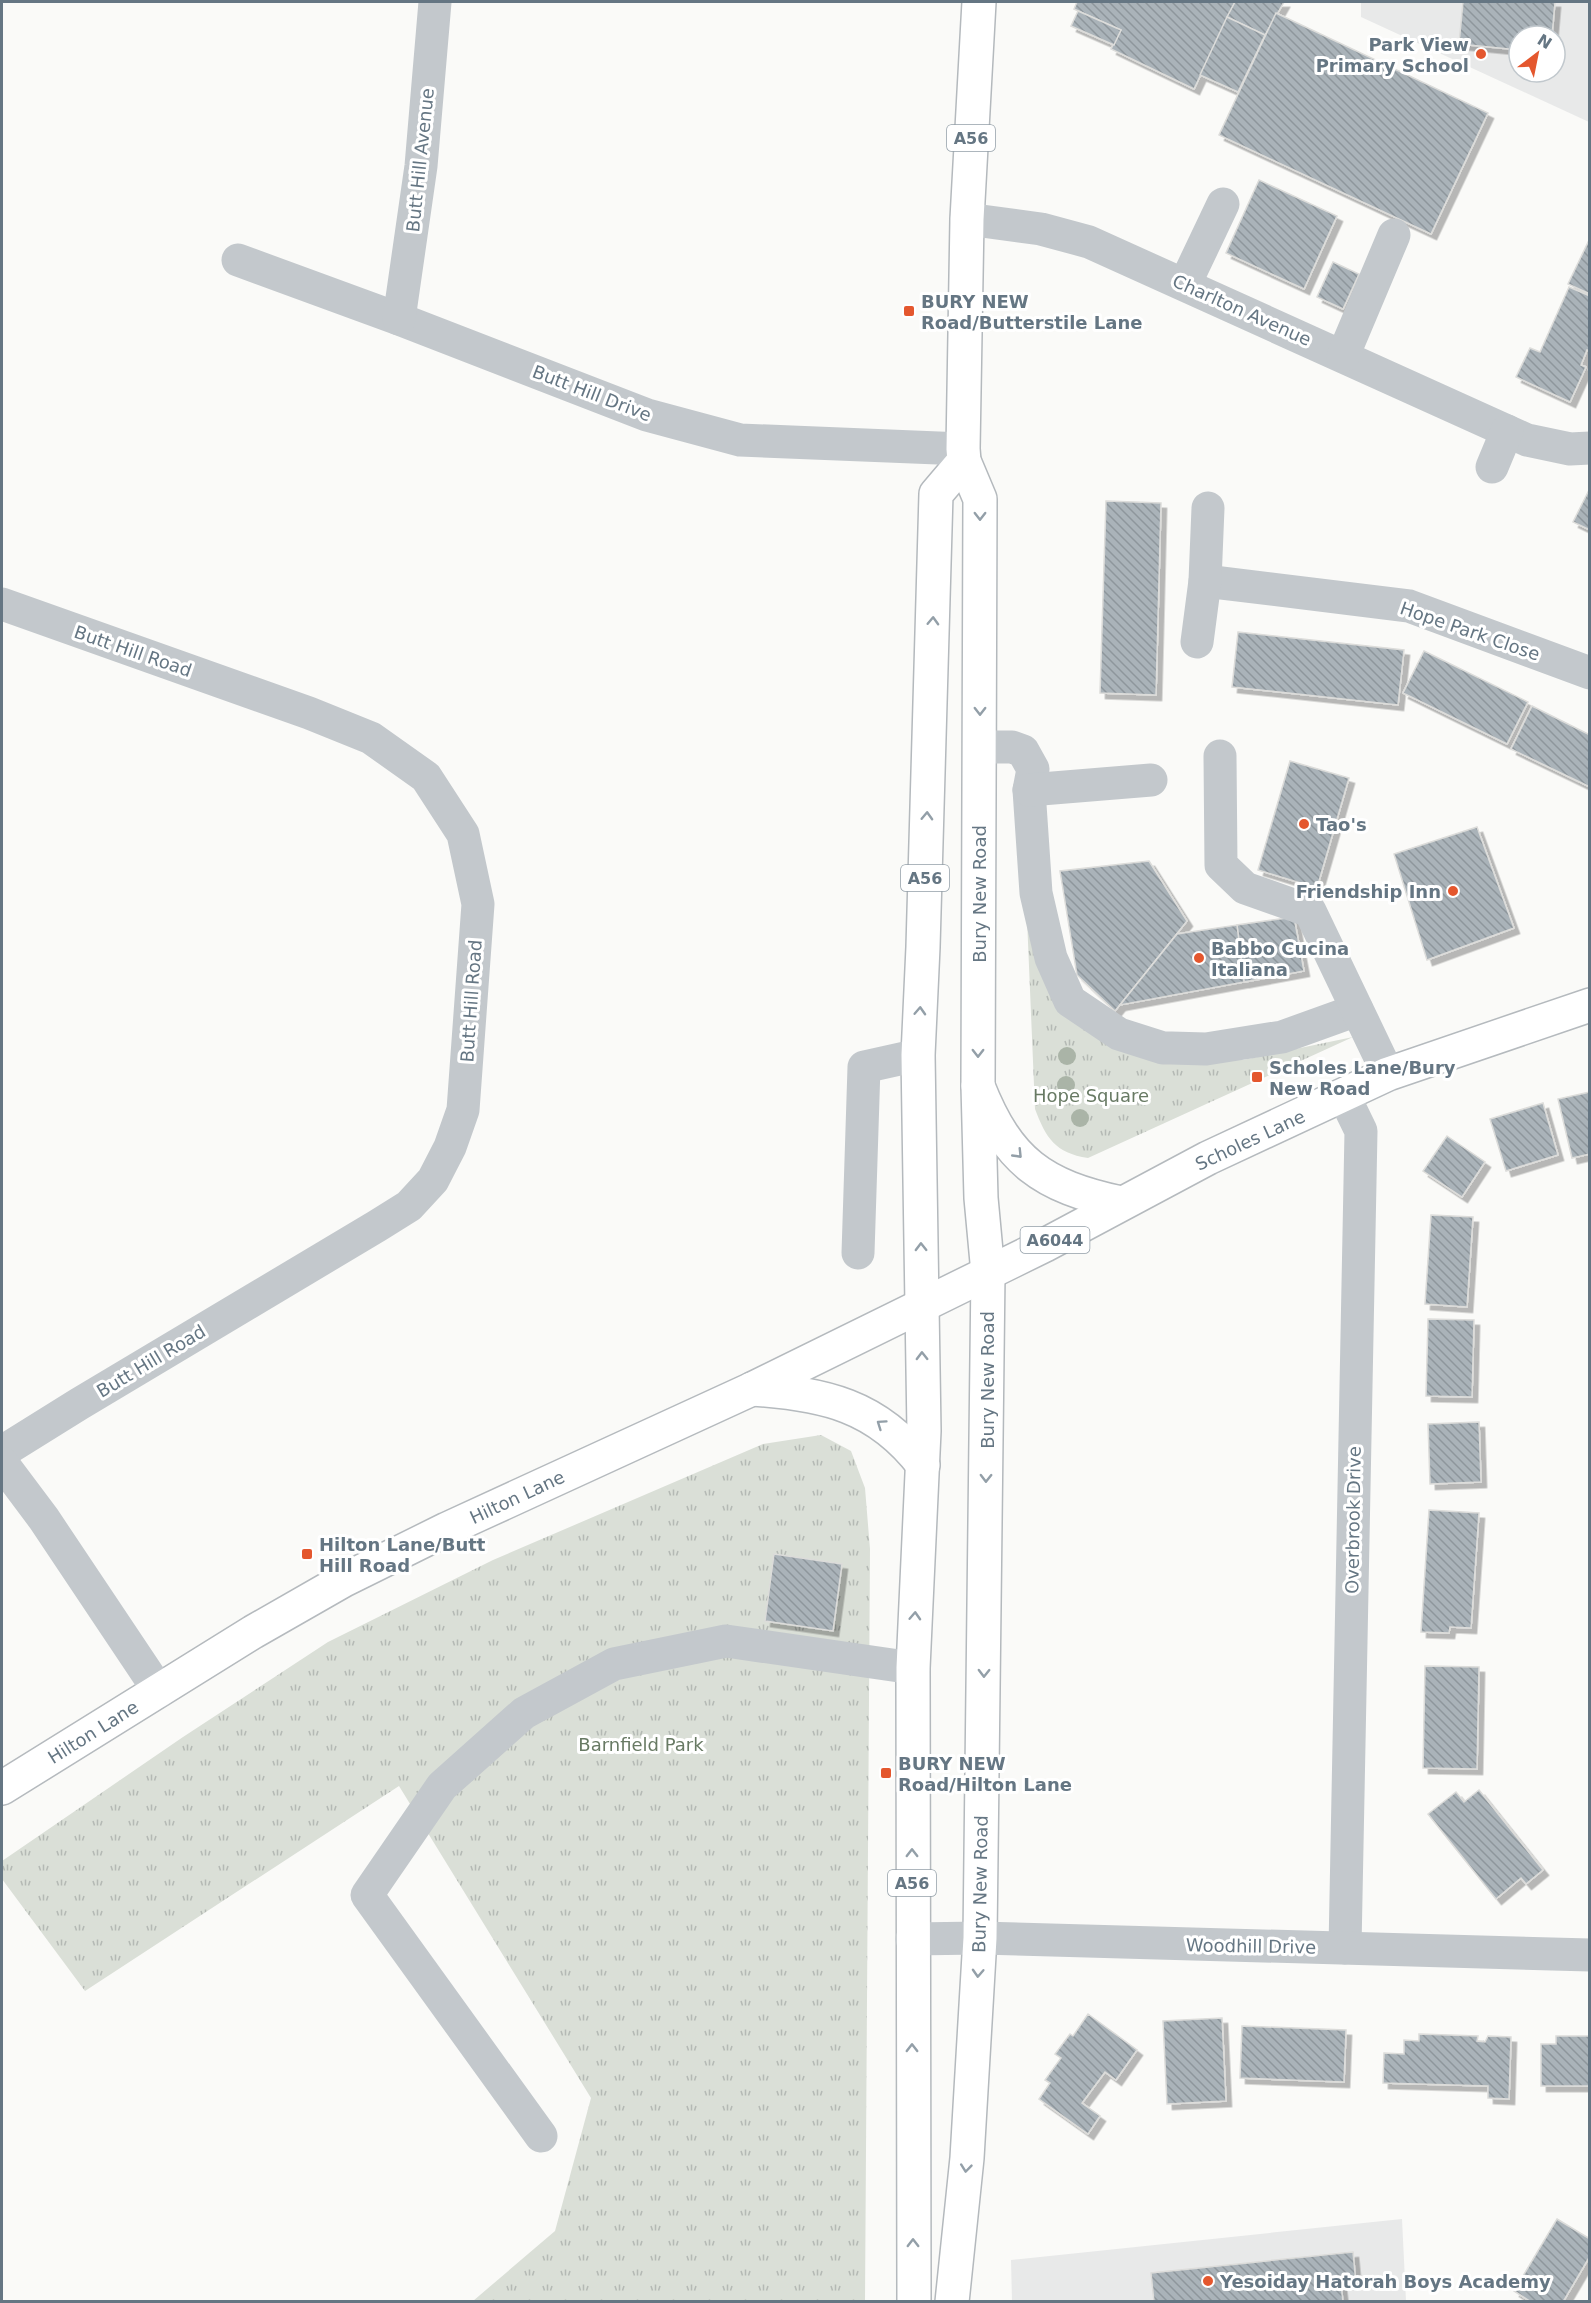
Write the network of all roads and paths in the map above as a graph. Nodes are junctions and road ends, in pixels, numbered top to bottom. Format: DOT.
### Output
graph roads {
  1 [pos="435,2"];
  2 [pos="979,2"];
  3 [pos="1223,204"];
  4 [pos="967,219"];
  5 [pos="1394,235"];
  6 [pos="238,260"];
  7 [pos="1185,284"];
  8 [pos="399,319"];
  9 [pos="1343,356"];
  10 [pos="1507,431"];
  11 [pos="1590,448"];
  12 [pos="963,455"];
  13 [pos="1492,468"];
  14 [pos="1208,508"];
  15 [pos="1205,581"];
  16 [pos="2,604"];
  17 [pos="1197,642"];
  18 [pos="1590,674"];
  19 [pos="980,747"];
  20 [pos="1220,756"];
  21 [pos="1150,780"];
  22 [pos="1029,790"];
  23 [pos="1590,1005"];
  24 [pos="1357,1010"];
  25 [pos="918,1055"];
  26 [pos="1388,1074"];
  27 [pos="978,1086"];
  28 [pos="1344,1096"];
  29 [pos="1121,1203"];
  30 [pos="858,1253"];
  31 [pos="988,1273"];
  32 [pos="922,1306"];
  33 [pos="752,1389"];
  34 [pos="2,1452"];
  35 [pos="2,1463"];
  36 [pos="923,1465"];
  37 [pos="913,1668"];
  38 [pos="159,1691"];
  39 [pos="2,1788"];
  40 [pos="980,1938"];
  41 [pos="912,1939"];
  42 [pos="1345,1948"];
  43 [pos="1590,1955"];
  44 [pos="541,2136"];
  45 [pos="914,2301"];
  46 [pos="952,2301"];
  1 -- 8 [label="street, Butt Hill Avenue"];
  2 -- 4 [label="main road, Bury New Road / A56"];
  3 -- 7 [label="street"];
  4 -- 7 [label="street, Charlton Avenue"];
  4 -- 12 [label="main road, Bury New Road / A56"];
  5 -- 9 [label="street"];
  6 -- 8 [label="street, Butt Hill Drive"];
  7 -- 9 [label="street, Charlton Avenue"];
  8 -- 12 [label="street, Butt Hill Drive"];
  9 -- 10 [label="street, Charlton Avenue"];
  10 -- 11 [label="street, Charlton Avenue"];
  10 -- 13 [label="street"];
  12 -- 19 [label="main road, Bury New Road / A56, one-way"];
  25 -- 12 [label="main road, A56, one-way"];
  14 -- 15 [label="street"];
  15 -- 17 [label="street"];
  15 -- 18 [label="street, Hope Park Close"];
  16 -- 34 [label="street, Butt Hill Road"];
  19 -- 22 [label="street"];
  19 -- 27 [label="main road, Bury New Road / A56, one-way"];
  20 -- 24 [label="street"];
  21 -- 22 [label="street"];
  22 -- 24 [label="street"];
  23 -- 26 [label="main road, Scholes Lane / A6044"];
  24 -- 26 [label="street"];
  25 -- 30 [label="street"];
  32 -- 25 [label="main road, A56, one-way"];
  26 -- 28 [label="main road, Scholes Lane / A6044"];
  27 -- 29 [label="main road, one-way"];
  27 -- 31 [label="main road, Bury New Road / A56"];
  28 -- 29 [label="main road, Scholes Lane / A6044"];
  28 -- 42 [label="street, Overbrook Drive"];
  29 -- 31 [label="main road, Scholes Lane / A6044"];
  31 -- 32 [label="main road, Hilton Lane / A6044"];
  31 -- 40 [label="main road, Bury New Road / A56, one-way"];
  32 -- 33 [label="main road, Hilton Lane / A6044"];
  36 -- 32 [label="main road, A56, one-way"];
  36 -- 33 [label="main road, one-way"];
  33 -- 38 [label="main road, Hilton Lane / A6044"];
  35 -- 38 [label="street"];
  37 -- 36 [label="main road, A56, one-way"];
  41 -- 37 [label="main road, A56, one-way"];
  37 -- 44 [label="street"];
  38 -- 39 [label="main road, Hilton Lane / A6044"];
  40 -- 41 [label="street, Woodhill Drive"];
  40 -- 42 [label="street, Woodhill Drive"];
  40 -- 46 [label="main road, Bury New Road / A56, one-way"];
  45 -- 41 [label="main road, A56, one-way"];
  42 -- 43 [label="street, Woodhill Drive"];
}
